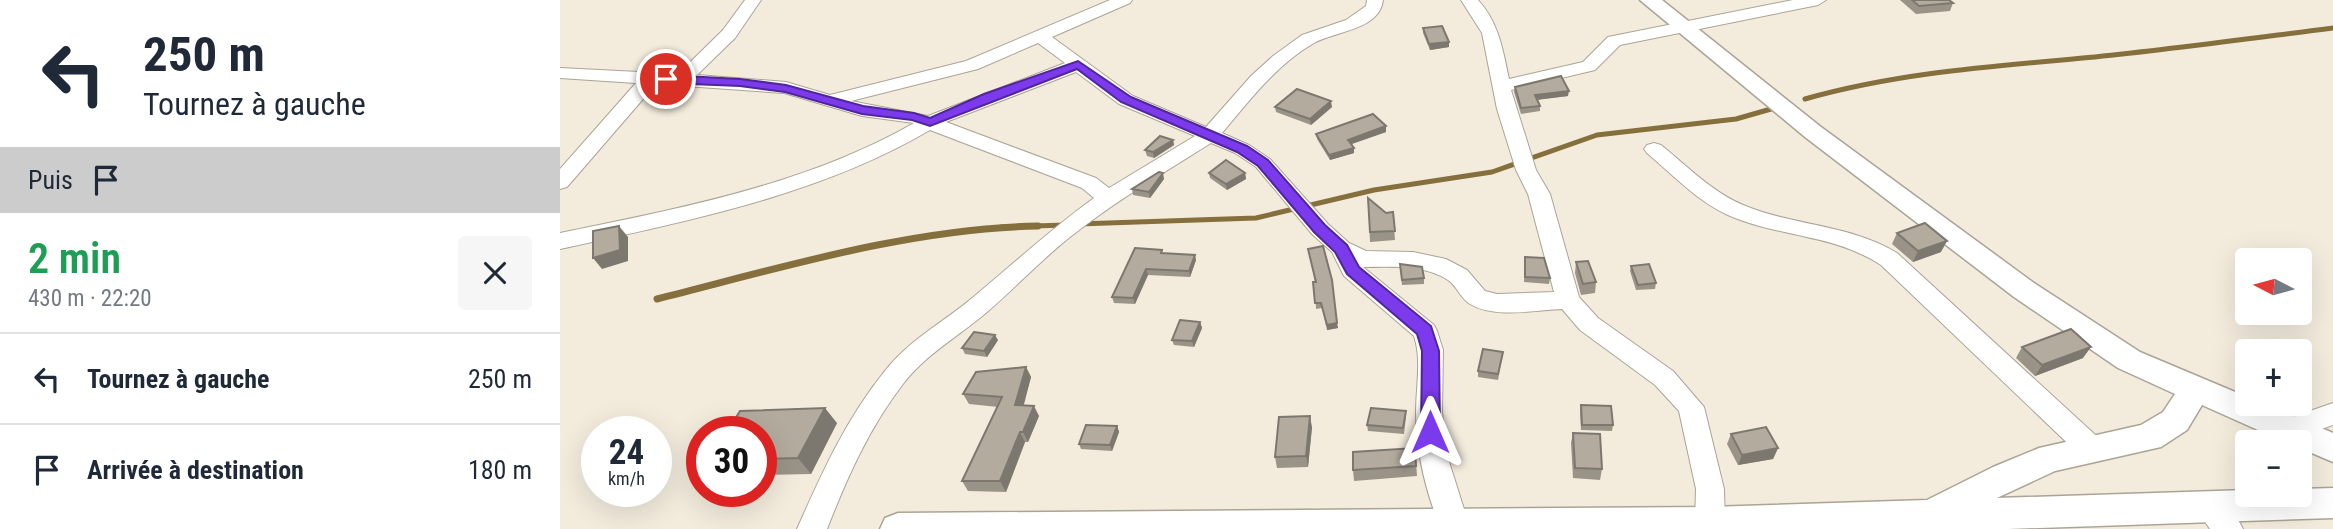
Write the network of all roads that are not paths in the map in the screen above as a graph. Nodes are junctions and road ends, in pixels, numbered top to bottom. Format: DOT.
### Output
graph roads {
  1 [pos="753,0"];
  2 [pos="1124,0"];
  3 [pos="1374,0"];
  4 [pos="1469,0"];
  5 [pos="1650,0"];
  6 [pos="1673,0"];
  7 [pos="1818,0"];
  8 [pos="1693,26"];
  9 [pos="1040,36"];
  10 [pos="1078,65"];
  11 [pos="560,73"];
  12 [pos="650,79"];
  13 [pos="682,79"];
  14 [pos="1504,86"];
  15 [pos="831,100"];
  16 [pos="930,122"];
  17 [pos="1209,136"];
  18 [pos="1654,149"];
  19 [pos="560,182"];
  20 [pos="1108,198"];
  21 [pos="560,241"];
  22 [pos="1342,248"];
  23 [pos="1568,300"];
  24 [pos="2197,387"];
  25 [pos="2333,414"];
  26 [pos="2287,430"];
  27 [pos="2312,440"];
  28 [pos="2333,448"];
  29 [pos="2093,450"];
  30 [pos="2333,503"];
  31 [pos="1926,517"];
  32 [pos="2219,518"];
  33 [pos="2092,520"];
  34 [pos="1710,523"];
  35 [pos="1454,525"];
  36 [pos="812,529"];
  37 [pos="898,529"];
  38 [pos="951,529"];
  1 -- 13 [label="street"];
  2 -- 9 [label="street"];
  3 -- 17 [label="street"];
  4 -- 14 [label="street"];
  5 -- 8 [label="street"];
  6 -- 8 [label="street"];
  7 -- 8 [label="street"];
  8 -- 14 [label="street"];
  8 -- 24 [label="street"];
  9 -- 10 [label="street"];
  9 -- 15 [label="street"];
  10 -- 16 [label="street"];
  10 -- 17 [label="street"];
  11 -- 12 [label="street"];
  12 -- 13 [label="street"];
  12 -- 19 [label="street"];
  13 -- 15 [label="street"];
  14 -- 23 [label="street"];
  15 -- 16 [label="street"];
  16 -- 20 [label="street"];
  16 -- 21 [label="street"];
  17 -- 20 [label="street"];
  17 -- 22 [label="street"];
  18 -- 29 [label="street"];
  20 -- 36 [label="street"];
  22 -- 23 [label="street"];
  22 -- 35 [label="street"];
  23 -- 34 [label="street"];
  24 -- 26 [label="street"];
  24 -- 29 [label="street"];
  25 -- 26 [label="street"];
  27 -- 28 [label="street"];
  29 -- 31 [label="street"];
  30 -- 32 [label="street"];
  31 -- 33 [label="street"];
  31 -- 34 [label="street"];
  32 -- 33 [label="street"];
  34 -- 35 [label="street"];
  35 -- 38 [label="street"];
  37 -- 38 [label="street"];
}
